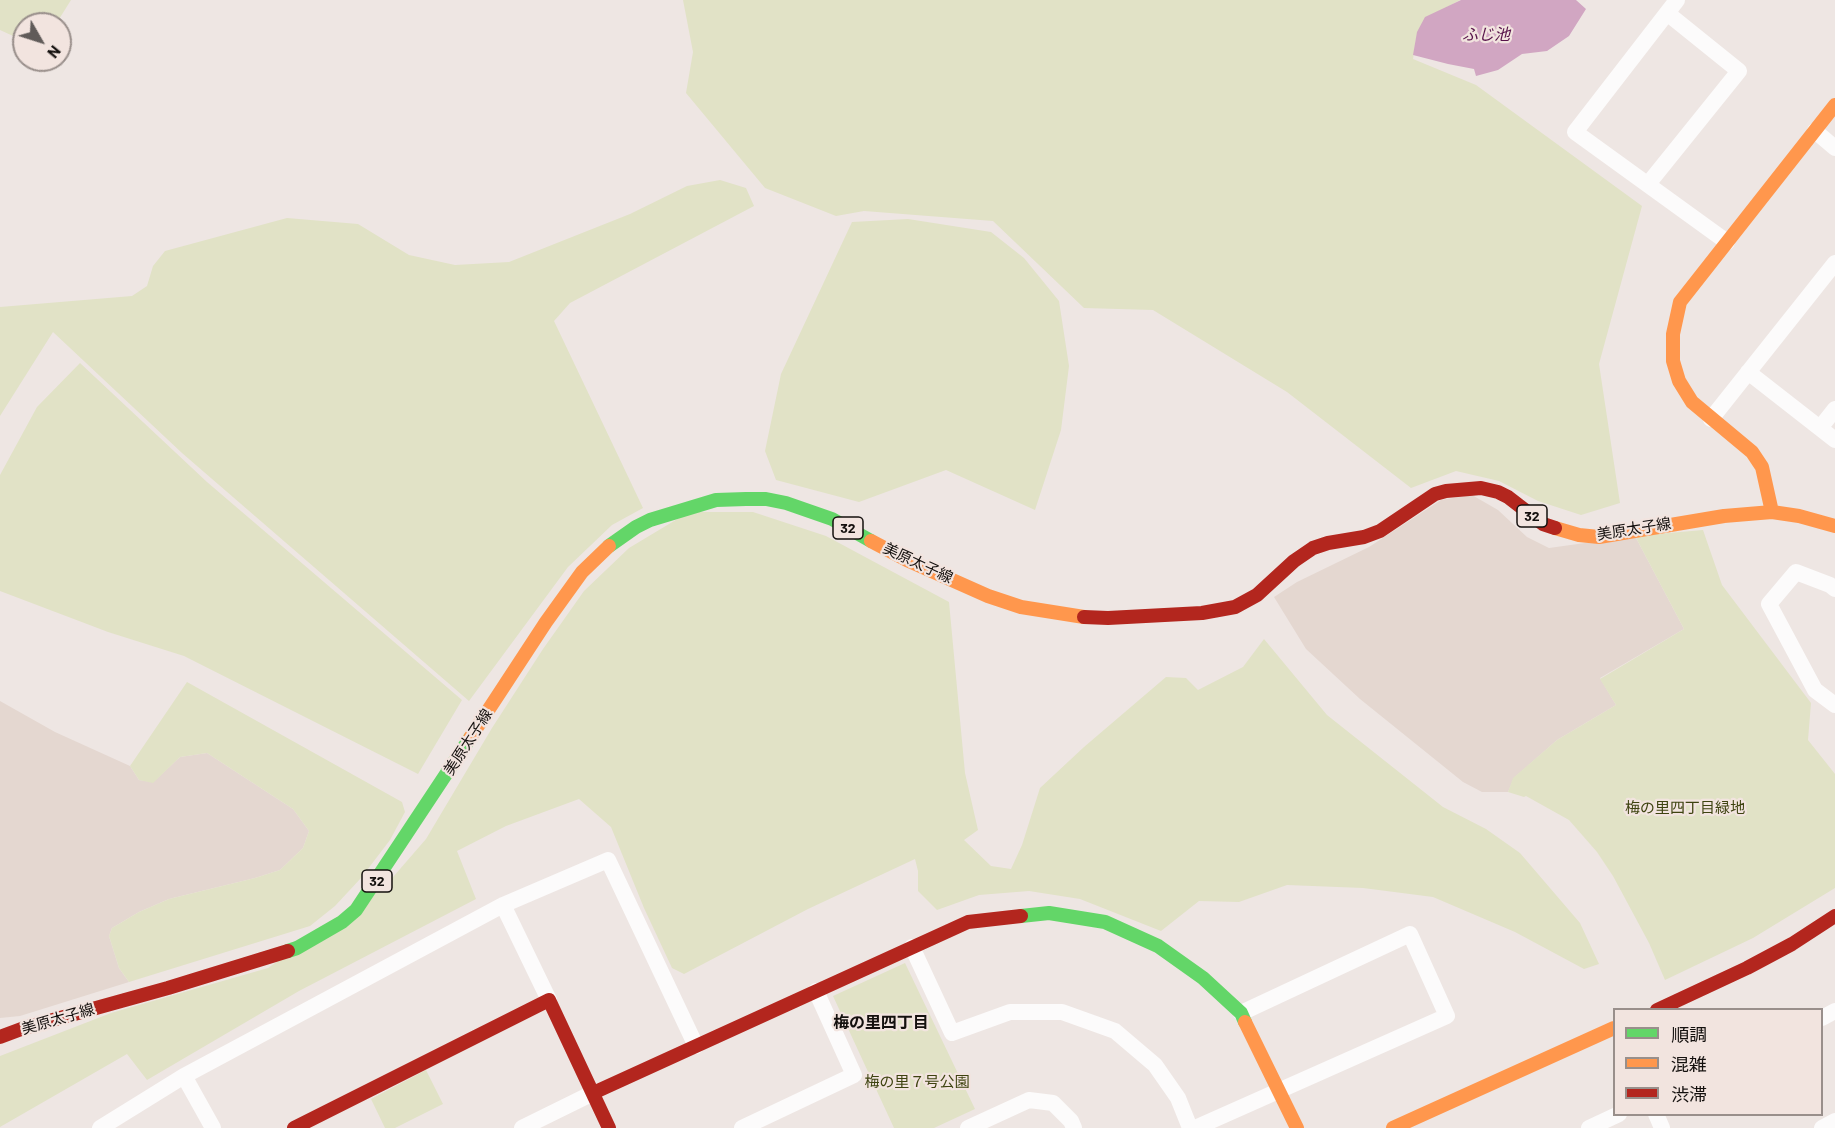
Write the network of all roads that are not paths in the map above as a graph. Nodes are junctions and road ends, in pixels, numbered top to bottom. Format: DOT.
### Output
graph roads {
  1 [pos="1672,6"];
  2 [pos="1835,105"];
  3 [pos="1815,131"];
  4 [pos="1835,148"];
  5 [pos="1648,184"];
  6 [pos="1727,243"];
  7 [pos="1835,263"];
  8 [pos="1748,372"];
  9 [pos="1835,409"];
  10 [pos="1711,419"];
  11 [pos="1820,428"];
  12 [pos="1835,440"];
  13 [pos="1772,512"];
  14 [pos="1835,526"];
  15 [pos="1835,589"];
  16 [pos="1835,705"];
  17 [pos="503,905"];
  18 [pos="1835,915"];
  19 [pos="912,947"];
  20 [pos="816,991"];
  21 [pos="549,1000"];
  22 [pos="1661,1008"];
  23 [pos="1241,1013"];
  24 [pos="1613,1028"];
  25 [pos="0,1037"];
  26 [pos="696,1046"];
  27 [pos="184,1076"];
  28 [pos="1279,1090"];
  29 [pos="593,1093"];
  30 [pos="1615,1116"];
  31 [pos="1835,1121"];
  32 [pos="100,1128"];
  33 [pos="213,1128"];
  34 [pos="294,1128"];
  35 [pos="522,1128"];
  36 [pos="609,1128"];
  37 [pos="742,1128"];
  38 [pos="968,1128"];
  39 [pos="1074,1128"];
  40 [pos="1190,1128"];
  41 [pos="1195,1128"];
  42 [pos="1297,1128"];
  43 [pos="1393,1128"];
  44 [pos="1589,1128"];
  45 [pos="1822,1128"];
  1 -- 5 [label="street"];
  1 -- 5 [label="street"];
  2 -- 3 [label="street"];
  3 -- 4 [label="street"];
  3 -- 6 [label="street"];
  5 -- 6 [label="street"];
  6 -- 10 [label="street"];
  7 -- 8 [label="street"];
  8 -- 10 [label="street"];
  8 -- 11 [label="street"];
  9 -- 11 [label="street"];
  10 -- 13 [label="street"];
  11 -- 12 [label="street"];
  13 -- 14 [label="street, 美原太子線 / 32"];
  13 -- 25 [label="street, 美原太子線 / 32"];
  15 -- 16 [label="street"];
  17 -- 21 [label="street"];
  17 -- 26 [label="street"];
  17 -- 27 [label="street"];
  18 -- 22 [label="street"];
  19 -- 20 [label="street"];
  19 -- 23 [label="street"];
  19 -- 40 [label="street"];
  20 -- 26 [label="street"];
  20 -- 37 [label="street"];
  21 -- 29 [label="street"];
  21 -- 34 [label="street"];
  23 -- 28 [label="street"];
  23 -- 28 [label="street"];
  24 -- 43 [label="street"];
  26 -- 29 [label="street"];
  27 -- 32 [label="street"];
  27 -- 33 [label="street"];
  28 -- 41 [label="street"];
  28 -- 42 [label="street"];
  29 -- 35 [label="street"];
  29 -- 36 [label="street"];
  30 -- 44 [label="street"];
  31 -- 45 [label="street"];
  38 -- 39 [label="street"];
}
